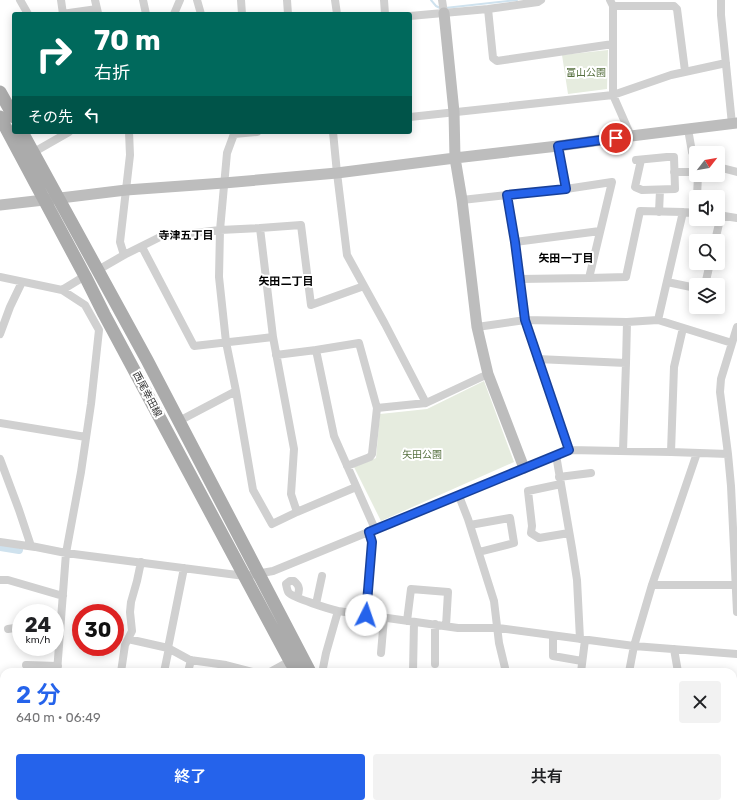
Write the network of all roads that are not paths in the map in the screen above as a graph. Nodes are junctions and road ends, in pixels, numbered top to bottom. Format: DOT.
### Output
graph roads {
  1 [pos="20,0"];
  2 [pos="61,0"];
  3 [pos="95,0"];
  4 [pos="143,0"];
  5 [pos="180,0"];
  6 [pos="197,0"];
  7 [pos="240,0"];
  8 [pos="287,0"];
  9 [pos="335,0"];
  10 [pos="384,0"];
  11 [pos="442,0"];
  12 [pos="541,0"];
  13 [pos="722,0"];
  14 [pos="611,3"];
  15 [pos="488,9"];
  16 [pos="27,12"];
  17 [pos="62,12"];
  18 [pos="97,12"];
  19 [pos="146,12"];
  20 [pos="175,12"];
  21 [pos="200,12"];
  22 [pos="242,12"];
  23 [pos="288,12"];
  24 [pos="337,12"];
  25 [pos="385,12"];
  26 [pos="444,13"];
  27 [pos="412,16"];
  28 [pos="613,44"];
  29 [pos="726,63"];
  30 [pos="685,71"];
  31 [pos="0,92"];
  32 [pos="613,95"];
  33 [pos="454,112"];
  34 [pos="12,113"];
  35 [pos="0,117"];
  36 [pos="412,117"];
  37 [pos="734,124"];
  38 [pos="688,129"];
  39 [pos="23,134"];
  40 [pos="66,134"];
  41 [pos="129,134"];
  42 [pos="234,134"];
  43 [pos="333,134"];
  44 [pos="631,136"];
  45 [pos="558,146"];
  46 [pos="691,146"];
  47 [pos="34,152"];
  48 [pos="456,158"];
  49 [pos="725,169"];
  50 [pos="674,172"];
  51 [pos="689,172"];
  52 [pos="737,172"];
  53 [pos="337,173"];
  54 [pos="224,183"];
  55 [pos="566,189"];
  56 [pos="126,190"];
  57 [pos="660,190"];
  58 [pos="507,195"];
  59 [pos="59,198"];
  60 [pos="44,200"];
  61 [pos="462,200"];
  62 [pos="0,204"];
  63 [pos="660,212"];
  64 [pos="683,212"];
  65 [pos="689,212"];
  66 [pos="725,216"];
  67 [pos="737,218"];
  68 [pos="260,228"];
  69 [pos="220,230"];
  70 [pos="600,231"];
  71 [pos="515,242"];
  72 [pos="142,247"];
  73 [pos="124,255"];
  74 [pos="98,270"];
  75 [pos="85,276"];
  76 [pos="0,277"];
  77 [pos="519,278"];
  78 [pos="589,278"];
  79 [pos="22,282"];
  80 [pos="667,282"];
  81 [pos="364,286"];
  82 [pos="689,287"];
  83 [pos="62,290"];
  84 [pos="525,320"];
  85 [pos="658,320"];
  86 [pos="626,322"];
  87 [pos="477,327"];
  88 [pos="737,327"];
  89 [pos="683,328"];
  90 [pos="0,334"];
  91 [pos="273,336"];
  92 [pos="226,342"];
  93 [pos="732,344"];
  94 [pos="316,350"];
  95 [pos="276,355"];
  96 [pos="538,360"];
  97 [pos="626,363"];
  98 [pos="488,374"];
  99 [pos="236,391"];
  100 [pos="426,403"];
  101 [pos="376,408"];
  102 [pos="179,421"];
  103 [pos="0,423"];
  104 [pos="86,437"];
  105 [pos="569,450"];
  106 [pos="623,451"];
  107 [pos="671,452"];
  108 [pos="697,453"];
  109 [pos="728,454"];
  110 [pos="556,455"];
  111 [pos="0,459"];
  112 [pos="347,466"];
  113 [pos="524,468"];
  114 [pos="592,474"];
  115 [pos="560,481"];
  116 [pos="356,487"];
  117 [pos="459,496"];
  118 [pos="297,512"];
  119 [pos="470,525"];
  120 [pos="372,530"];
  121 [pos="569,533"];
  122 [pos="0,542"];
  123 [pos="43,548"];
  124 [pos="479,552"];
  125 [pos="66,553"];
  126 [pos="141,562"];
  127 [pos="184,568"];
  128 [pos="258,574"];
  129 [pos="245,576"];
  130 [pos="322,576"];
  131 [pos="0,580"];
  132 [pos="652,585"];
  133 [pos="736,585"];
  134 [pos="63,596"];
  135 [pos="297,597"];
  136 [pos="62,604"];
  137 [pos="316,604"];
  138 [pos="338,611"];
  139 [pos="737,612"];
  140 [pos="366,615"];
  141 [pos="384,618"];
  142 [pos="410,621"];
  143 [pos="435,624"];
  144 [pos="446,626"];
  145 [pos="8,628"];
  146 [pos="12,628"];
  147 [pos="498,628"];
  148 [pos="553,636"];
  149 [pos="128,639"];
  150 [pos="582,640"];
  151 [pos="634,646"];
  152 [pos="168,648"];
  153 [pos="674,649"];
  154 [pos="381,653"];
  155 [pos="737,654"];
  156 [pos="58,656"];
  157 [pos="191,660"];
  158 [pos="582,661"];
  159 [pos="435,664"];
  160 [pos="26,665"];
  161 [pos="293,667"];
  162 [pos="50,668"];
  163 [pos="58,668"];
  164 [pos="122,668"];
  165 [pos="165,668"];
  166 [pos="189,668"];
  167 [pos="237,668"];
  168 [pos="308,668"];
  169 [pos="323,668"];
  170 [pos="413,668"];
  171 [pos="505,668"];
  172 [pos="581,668"];
  173 [pos="630,668"];
  174 [pos="677,668"];
  1 -- 16 [label="street"];
  2 -- 17 [label="street"];
  3 -- 18 [label="street"];
  4 -- 19 [label="street"];
  5 -- 20 [label="street"];
  6 -- 21 [label="street"];
  7 -- 22 [label="street"];
  8 -- 23 [label="street"];
  9 -- 24 [label="street"];
  10 -- 25 [label="street"];
  11 -- 26 [label="street"];
  12 -- 15 [label="street"];
  13 -- 29 [label="street"];
  14 -- 28 [label="street"];
  14 -- 30 [label="street"];
  15 -- 26 [label="street"];
  15 -- 28 [label="street"];
  26 -- 27 [label="street"];
  26 -- 33 [label="street"];
  28 -- 32 [label="street"];
  29 -- 30 [label="street"];
  29 -- 37 [label="street"];
  30 -- 32 [label="street"];
  31 -- 34 [label="main road"];
  32 -- 33 [label="street"];
  32 -- 44 [label="street"];
  33 -- 36 [label="street"];
  33 -- 48 [label="street"];
  35 -- 60 [label="main road, 西尾幸田線"];
  37 -- 38 [label="street"];
  38 -- 44 [label="street"];
  38 -- 46 [label="street"];
  39 -- 47 [label="main road, 西尾幸田線"];
  40 -- 47 [label="street"];
  41 -- 56 [label="street"];
  42 -- 54 [label="street"];
  43 -- 53 [label="street"];
  44 -- 45 [label="street"];
  45 -- 48 [label="street"];
  45 -- 55 [label="street"];
  47 -- 59 [label="main road, 西尾幸田線"];
  48 -- 53 [label="street"];
  48 -- 61 [label="street"];
  49 -- 52 [label="street"];
  50 -- 51 [label="street"];
  50 -- 57 [label="street"];
  50 -- 57 [label="street"];
  53 -- 54 [label="street"];
  53 -- 81 [label="street"];
  54 -- 56 [label="street"];
  54 -- 69 [label="street"];
  55 -- 58 [label="street"];
  55 -- 70 [label="street"];
  56 -- 59 [label="street"];
  56 -- 73 [label="street"];
  57 -- 63 [label="street"];
  58 -- 61 [label="street"];
  58 -- 71 [label="street"];
  59 -- 60 [label="street"];
  59 -- 74 [label="main road, 西尾幸田線"];
  60 -- 62 [label="street"];
  60 -- 75 [label="main road, 西尾幸田線"];
  61 -- 87 [label="street"];
  63 -- 64 [label="street"];
  63 -- 78 [label="street"];
  64 -- 65 [label="street"];
  64 -- 80 [label="street"];
  66 -- 67 [label="street"];
  68 -- 69 [label="street"];
  68 -- 81 [label="street"];
  68 -- 91 [label="street"];
  69 -- 72 [label="street"];
  69 -- 92 [label="street"];
  70 -- 71 [label="street"];
  70 -- 78 [label="street"];
  71 -- 77 [label="street"];
  72 -- 73 [label="street"];
  72 -- 92 [label="street"];
  73 -- 74 [label="street"];
  74 -- 102 [label="main road, 西尾幸田線"];
  75 -- 83 [label="street"];
  75 -- 129 [label="main road, 西尾幸田線"];
  76 -- 79 [label="street"];
  77 -- 78 [label="street"];
  77 -- 84 [label="street"];
  79 -- 83 [label="street"];
  79 -- 90 [label="street"];
  80 -- 82 [label="street"];
  80 -- 85 [label="street"];
  81 -- 100 [label="street"];
  83 -- 104 [label="street"];
  84 -- 86 [label="street"];
  84 -- 87 [label="street"];
  84 -- 96 [label="street"];
  85 -- 86 [label="street"];
  85 -- 89 [label="street"];
  86 -- 97 [label="street"];
  87 -- 98 [label="street"];
  88 -- 93 [label="street"];
  89 -- 93 [label="street"];
  89 -- 107 [label="street"];
  91 -- 92 [label="street"];
  91 -- 95 [label="street"];
  92 -- 99 [label="street"];
  93 -- 109 [label="street"];
  94 -- 95 [label="street"];
  94 -- 101 [label="street"];
  94 -- 112 [label="street"];
  95 -- 118 [label="street"];
  96 -- 97 [label="street"];
  96 -- 105 [label="street"];
  97 -- 106 [label="street"];
  98 -- 100 [label="street"];
  98 -- 113 [label="street"];
  99 -- 102 [label="street"];
  99 -- 118 [label="street"];
  100 -- 101 [label="street"];
  101 -- 112 [label="street"];
  102 -- 128 [label="main road, 西尾幸田線"];
  103 -- 104 [label="street"];
  104 -- 125 [label="street"];
  105 -- 106 [label="street"];
  105 -- 110 [label="street"];
  106 -- 107 [label="street"];
  107 -- 108 [label="street"];
  108 -- 109 [label="street"];
  108 -- 132 [label="street"];
  109 -- 133 [label="street"];
  110 -- 113 [label="street"];
  110 -- 115 [label="street"];
  111 -- 123 [label="street"];
  112 -- 116 [label="street"];
  113 -- 117 [label="street"];
  114 -- 115 [label="street"];
  115 -- 121 [label="street"];
  115 -- 121 [label="street"];
  116 -- 118 [label="street"];
  116 -- 120 [label="street"];
  117 -- 119 [label="street"];
  117 -- 120 [label="street"];
  119 -- 124 [label="street"];
  119 -- 124 [label="street"];
  120 -- 128 [label="street"];
  120 -- 140 [label="street"];
  121 -- 150 [label="street"];
  122 -- 123 [label="street"];
  123 -- 125 [label="street"];
  124 -- 147 [label="street"];
  125 -- 126 [label="street"];
  125 -- 134 [label="street"];
  126 -- 127 [label="street"];
  126 -- 149 [label="street"];
  127 -- 129 [label="street"];
  127 -- 152 [label="street"];
  128 -- 129 [label="street"];
  128 -- 168 [label="main road, 西尾幸田線"];
  129 -- 161 [label="main road, 西尾幸田線"];
  130 -- 137 [label="street"];
  131 -- 134 [label="street"];
  132 -- 133 [label="street"];
  132 -- 151 [label="street"];
  133 -- 139 [label="street"];
  134 -- 136 [label="street"];
  135 -- 137 [label="street"];
  137 -- 138 [label="street"];
  138 -- 140 [label="street"];
  138 -- 169 [label="street"];
  140 -- 141 [label="street"];
  141 -- 142 [label="street"];
  141 -- 154 [label="street"];
  142 -- 143 [label="street"];
  142 -- 144 [label="street"];
  142 -- 170 [label="street"];
  143 -- 144 [label="street"];
  143 -- 159 [label="street"];
  144 -- 147 [label="street"];
  145 -- 146 [label="street"];
  147 -- 148 [label="street"];
  147 -- 171 [label="street"];
  148 -- 150 [label="street"];
  148 -- 158 [label="street"];
  149 -- 152 [label="street"];
  149 -- 164 [label="street"];
  150 -- 151 [label="street"];
  150 -- 158 [label="street"];
  151 -- 153 [label="street"];
  151 -- 173 [label="street"];
  152 -- 157 [label="street"];
  152 -- 165 [label="street"];
  153 -- 155 [label="street"];
  153 -- 174 [label="street"];
  156 -- 163 [label="street"];
  157 -- 166 [label="street"];
  157 -- 167 [label="street"];
  158 -- 172 [label="street"];
  160 -- 162 [label="street"];
}
